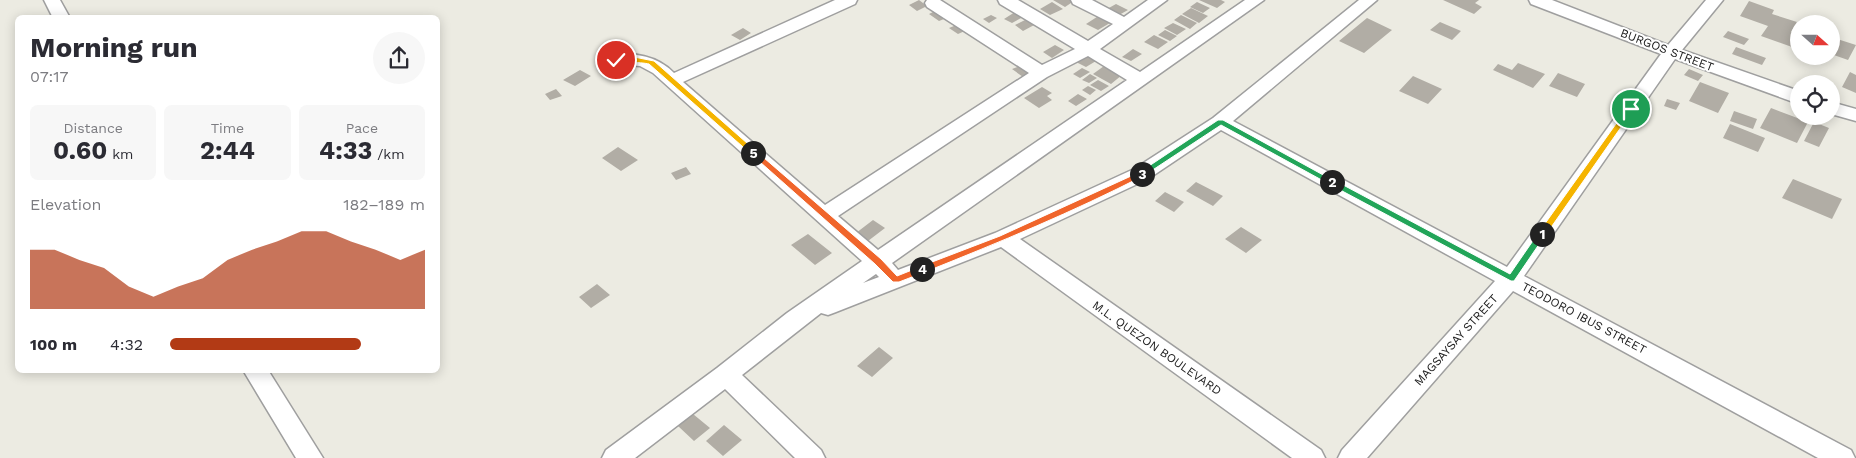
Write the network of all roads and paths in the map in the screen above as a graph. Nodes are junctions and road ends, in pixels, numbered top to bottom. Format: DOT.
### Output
graph roads {
  1 [pos="52,0"];
  2 [pos="849,0"];
  3 [pos="1006,0"];
  4 [pos="1079,0"];
  5 [pos="1159,0"];
  6 [pos="1256,0"];
  7 [pos="1369,0"];
  8 [pos="1536,0"];
  9 [pos="1715,0"];
  10 [pos="933,3"];
  11 [pos="60,15"];
  12 [pos="1124,24"];
  13 [pos="1088,49"];
  14 [pos="1671,52"];
  15 [pos="616,60"];
  16 [pos="1041,73"];
  17 [pos="1140,80"];
  18 [pos="671,81"];
  19 [pos="1790,95"];
  20 [pos="1840,111"];
  21 [pos="1856,115"];
  22 [pos="1220,122"];
  23 [pos="825,215"];
  24 [pos="1003,238"];
  25 [pos="878,262"];
  26 [pos="1511,278"];
  27 [pos="896,280"];
  28 [pos="795,319"];
  29 [pos="257,373"];
  30 [pos="726,375"];
  31 [pos="310,458"];
  32 [pos="616,458"];
  33 [pos="812,458"];
  34 [pos="1312,458"];
  35 [pos="1350,458"];
  36 [pos="1842,458"];
  1 -- 11 [label="street"];
  2 -- 18 [label="street"];
  3 -- 13 [label="street"];
  4 -- 12 [label="street"];
  5 -- 12 [label="street"];
  6 -- 17 [label="street"];
  7 -- 22 [label="street"];
  8 -- 14 [label="street, BURGOS STREET"];
  9 -- 14 [label="street, MAGSAYSAY STREET"];
  10 -- 16 [label="street"];
  12 -- 13 [label="street"];
  13 -- 16 [label="street"];
  13 -- 17 [label="street"];
  14 -- 19 [label="street, BURGOS STREET"];
  14 -- 26 [label="street, MAGSAYSAY STREET"];
  15 -- 18 [label="street"];
  16 -- 23 [label="street"];
  17 -- 25 [label="street"];
  18 -- 23 [label="street"];
  20 -- 21 [label="street"];
  22 -- 24 [label="street"];
  22 -- 26 [label="street, TEODORO IBUS STREET"];
  23 -- 25 [label="street"];
  24 -- 27 [label="street"];
  24 -- 34 [label="street, M.L. QUEZON BOULEVARD"];
  25 -- 27 [label="street"];
  25 -- 28 [label="street"];
  26 -- 35 [label="street, MAGSAYSAY STREET"];
  26 -- 36 [label="street, TEODORO IBUS STREET"];
  27 -- 28 [label="street"];
  28 -- 30 [label="street"];
  29 -- 31 [label="street"];
  30 -- 32 [label="street"];
  30 -- 33 [label="street"];
}
